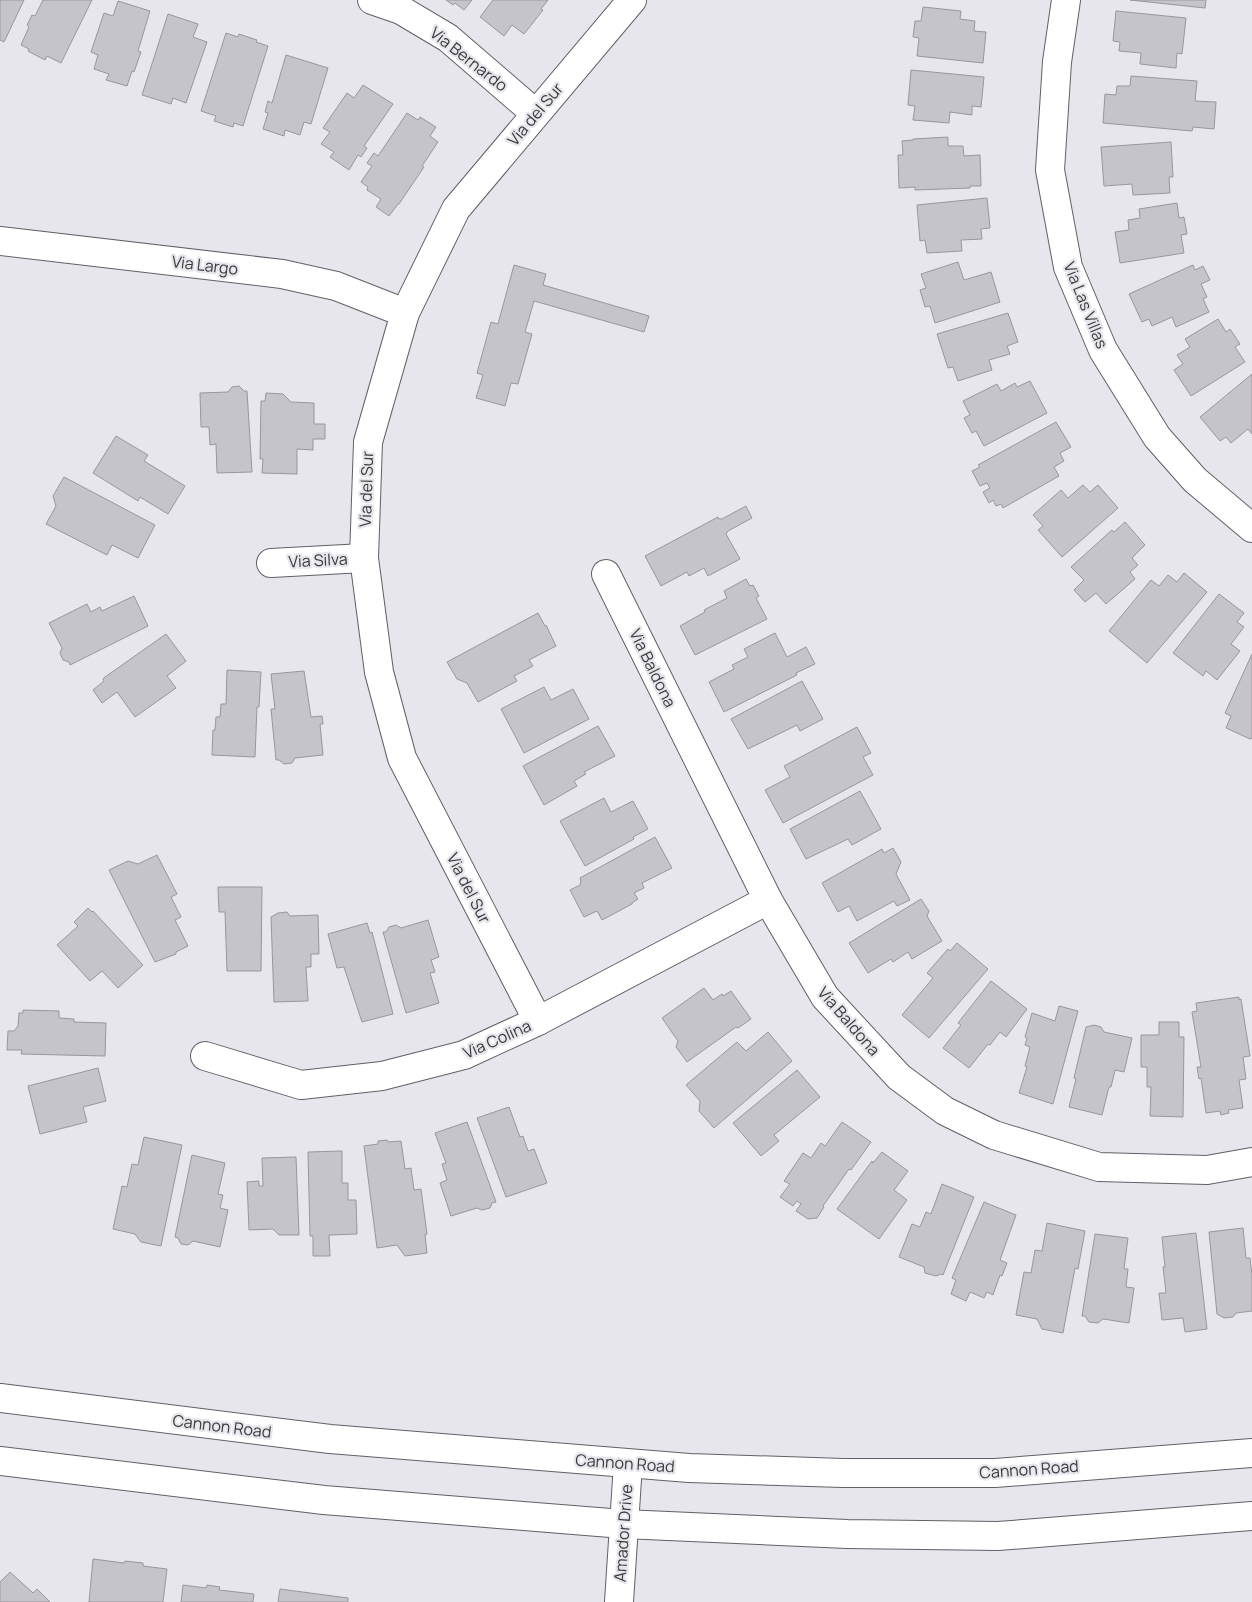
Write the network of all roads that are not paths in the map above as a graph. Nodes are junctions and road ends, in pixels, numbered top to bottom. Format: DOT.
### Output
graph roads {
  1 [pos="372,0"];
  2 [pos="632,0"];
  3 [pos="1066,0"];
  4 [pos="535,113"];
  5 [pos="0,241"];
  6 [pos="405,313"];
  7 [pos="1252,528"];
  8 [pos="364,558"];
  9 [pos="271,562"];
  10 [pos="606,574"];
  11 [pos="768,900"];
  12 [pos="538,1021"];
  13 [pos="204,1056"];
  14 [pos="1252,1162"];
  15 [pos="0,1398"];
  16 [pos="1252,1453"];
  17 [pos="0,1461"];
  18 [pos="628,1464"];
  19 [pos="1252,1516"];
  20 [pos="623,1524"];
  21 [pos="619,1602"];
  1 -- 4 [label="street, Via Bernardo"];
  2 -- 4 [label="street, Via del Sur"];
  3 -- 7 [label="street, Via Las Villas"];
  4 -- 6 [label="street, Via del Sur"];
  5 -- 6 [label="street, Via Largo"];
  6 -- 8 [label="street, Via del Sur"];
  8 -- 9 [label="street, Via Silva"];
  8 -- 12 [label="street, Via del Sur"];
  10 -- 11 [label="street, Via Baldona"];
  11 -- 12 [label="street, Via Colina"];
  11 -- 14 [label="street, Via Baldona"];
  12 -- 13 [label="street, Via Colina"];
  15 -- 18 [label="street, Cannon Road"];
  16 -- 18 [label="street, Cannon Road"];
  17 -- 20 [label="street"];
  18 -- 20 [label="street, Amador Drive"];
  19 -- 20 [label="street"];
  20 -- 21 [label="street, Amador Drive"];
}
